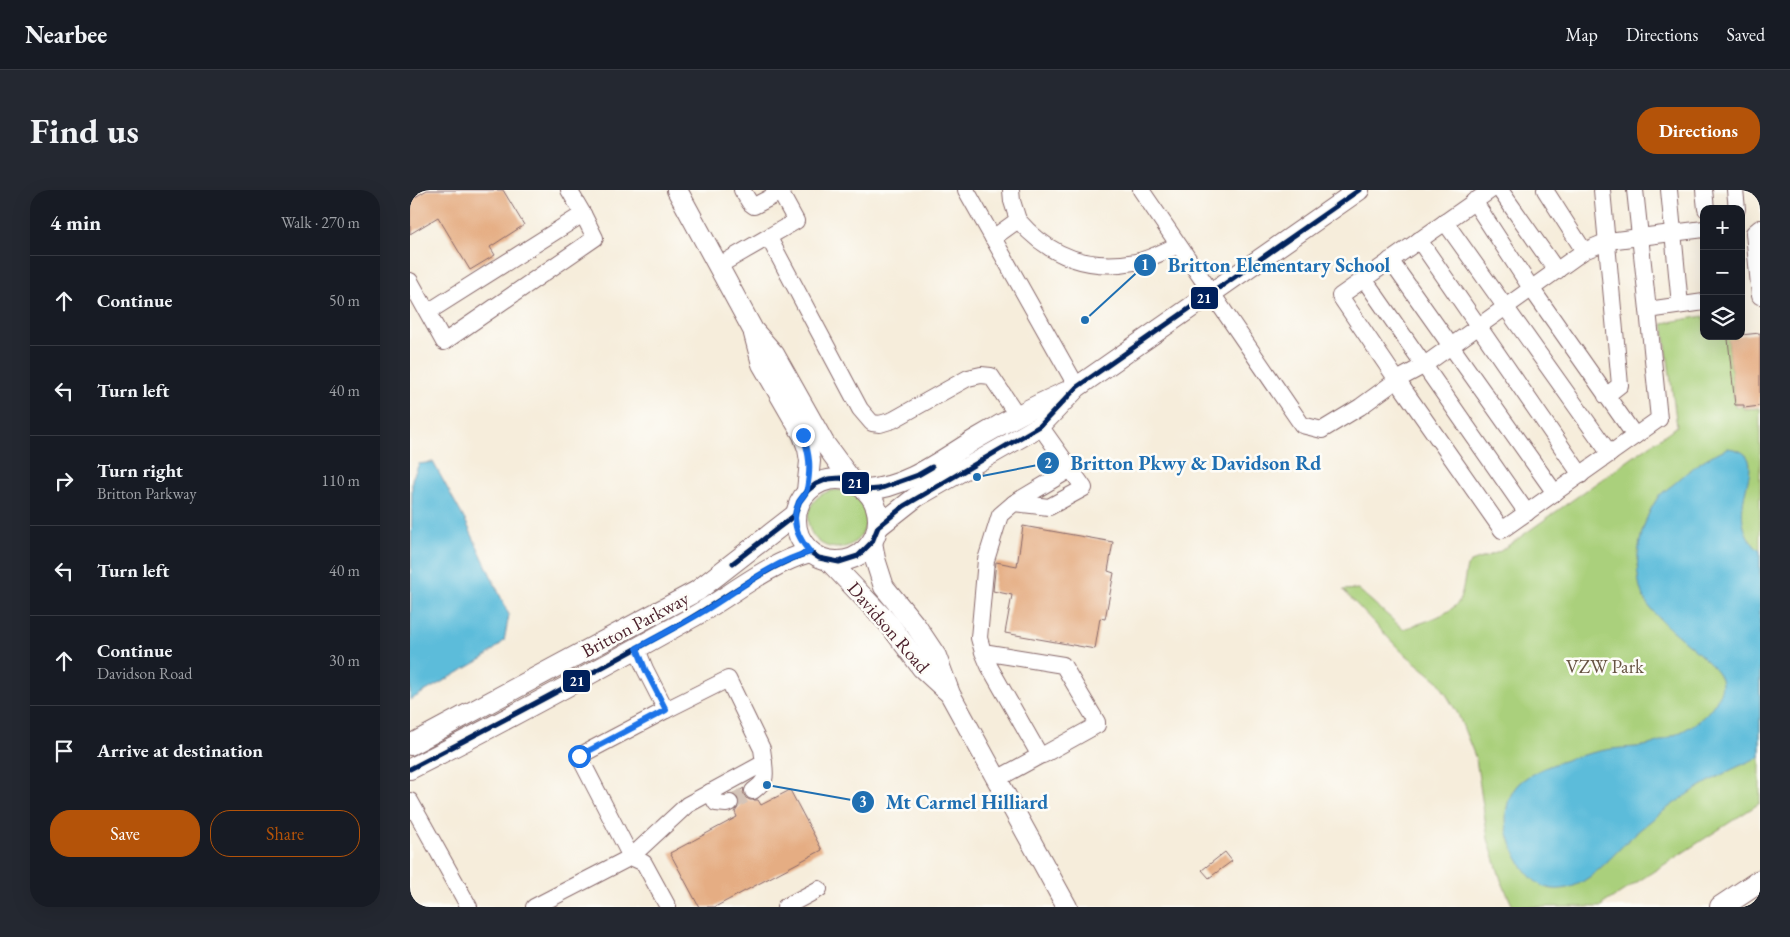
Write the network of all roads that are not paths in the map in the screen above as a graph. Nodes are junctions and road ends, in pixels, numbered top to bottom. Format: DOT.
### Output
graph roads {
  1 [pos="569,190"];
  2 [pos="677,190"];
  3 [pos="742,190"];
  4 [pos="966,190"];
  5 [pos="1011,190"];
  6 [pos="1142,190"];
  7 [pos="1359,190"];
  8 [pos="1491,190"];
  9 [pos="1500,190"];
  10 [pos="1545,190"];
  11 [pos="1602,190"];
  12 [pos="1635,190"];
  13 [pos="1669,190"];
  14 [pos="1704,190"];
  15 [pos="1735,190"];
  16 [pos="780,191"];
  17 [pos="1474,201"];
  18 [pos="1706,205"];
  19 [pos="1737,205"];
  20 [pos="583,214"];
  21 [pos="1018,220"];
  22 [pos="1445,222"];
  23 [pos="1700,229"];
  24 [pos="1752,229"];
  25 [pos="1673,233"];
  26 [pos="1640,237"];
  27 [pos="769,238"];
  28 [pos="993,238"];
  29 [pos="1419,240"];
  30 [pos="1608,241"];
  31 [pos="1178,245"];
  32 [pos="1584,250"];
  33 [pos="1390,260"];
  34 [pos="718,266"];
  35 [pos="1557,270"];
  36 [pos="1364,279"];
  37 [pos="410,281"];
  38 [pos="1532,288"];
  39 [pos="1213,292"];
  40 [pos="1760,296"];
  41 [pos="1700,302"];
  42 [pos="1680,305"];
  43 [pos="1505,307"];
  44 [pos="1648,310"];
  45 [pos="428,312"];
  46 [pos="1477,326"];
  47 [pos="753,330"];
  48 [pos="1452,346"];
  49 [pos="1423,366"];
  50 [pos="1397,380"];
  51 [pos="1077,387"];
  52 [pos="1606,396"];
  53 [pos="1017,415"];
  54 [pos="1040,426"];
  55 [pos="1635,436"];
  56 [pos="1610,454"];
  57 [pos="1071,469"];
  58 [pos="1580,475"];
  59 [pos="859,485"];
  60 [pos="807,491"];
  61 [pos="1555,493"];
  62 [pos="1014,503"];
  63 [pos="1527,513"];
  64 [pos="796,515"];
  65 [pos="875,535"];
  66 [pos="810,552"];
  67 [pos="829,561"];
  68 [pos="637,648"];
  69 [pos="983,652"];
  70 [pos="950,694"];
  71 [pos="666,710"];
  72 [pos="410,745"];
  73 [pos="1041,755"];
  74 [pos="764,763"];
  75 [pos="410,769"];
  76 [pos="996,779"];
  77 [pos="754,791"];
  78 [pos="710,792"];
  79 [pos="410,802"];
  80 [pos="730,803"];
  81 [pos="631,857"];
  82 [pos="1760,881"];
  83 [pos="819,889"];
  84 [pos="469,907"];
  85 [pos="534,907"];
  86 [pos="668,907"];
  87 [pos="786,907"];
  88 [pos="1067,907"];
  89 [pos="1721,907"];
  1 -- 20 [label="street"];
  2 -- 34 [label="main road"];
  3 -- 16 [label="street"];
  4 -- 28 [label="street"];
  5 -- 21 [label="street"];
  6 -- 31 [label="street"];
  7 -- 39 [label="main road"];
  8 -- 17 [label="street"];
  9 -- 35 [label="street"];
  10 -- 32 [label="street"];
  11 -- 30 [label="street"];
  12 -- 26 [label="street"];
  13 -- 25 [label="street"];
  14 -- 18 [label="street"];
  15 -- 19 [label="street"];
  16 -- 27 [label="street"];
  17 -- 22 [label="street"];
  17 -- 38 [label="street"];
  20 -- 45 [label="street"];
  20 -- 45 [label="street"];
  21 -- 28 [label="street"];
  21 -- 31 [label="street"];
  22 -- 29 [label="street"];
  22 -- 43 [label="street"];
  23 -- 25 [label="street"];
  24 -- 40 [label="street"];
  25 -- 26 [label="street"];
  25 -- 42 [label="street"];
  26 -- 30 [label="street"];
  26 -- 44 [label="street"];
  27 -- 34 [label="street"];
  27 -- 53 [label="street"];
  28 -- 51 [label="street"];
  29 -- 33 [label="street"];
  29 -- 46 [label="street"];
  30 -- 32 [label="street"];
  30 -- 52 [label="street"];
  31 -- 39 [label="street"];
  32 -- 35 [label="street"];
  33 -- 36 [label="street"];
  33 -- 48 [label="street"];
  34 -- 47 [label="main road"];
  35 -- 38 [label="street"];
  36 -- 49 [label="street"];
  36 -- 50 [label="street"];
  37 -- 45 [label="street"];
  38 -- 43 [label="street"];
  38 -- 52 [label="street"];
  39 -- 50 [label="street"];
  39 -- 51 [label="main road"];
  41 -- 42 [label="street"];
  42 -- 44 [label="street"];
  43 -- 46 [label="street"];
  43 -- 56 [label="street"];
  44 -- 55 [label="street"];
  46 -- 48 [label="street"];
  46 -- 58 [label="street"];
  47 -- 59 [label="main road"];
  47 -- 60 [label="main road"];
  48 -- 49 [label="street"];
  48 -- 61 [label="street"];
  49 -- 50 [label="street"];
  49 -- 63 [label="street"];
  50 -- 63 [label="street"];
  51 -- 53 [label="main road"];
  51 -- 54 [label="main road"];
  52 -- 55 [label="street"];
  53 -- 59 [label="main road"];
  54 -- 57 [label="street"];
  54 -- 65 [label="main road"];
  55 -- 56 [label="street"];
  56 -- 58 [label="street"];
  57 -- 62 [label="street"];
  57 -- 62 [label="street"];
  58 -- 61 [label="street"];
  59 -- 60 [label="main road"];
  59 -- 65 [label="main road"];
  60 -- 64 [label="main road"];
  61 -- 63 [label="street"];
  62 -- 69 [label="street"];
  64 -- 66 [label="main road"];
  64 -- 72 [label="main road, Britton Parkway"];
  65 -- 67 [label="main road"];
  65 -- 70 [label="main road, Davidson Road"];
  66 -- 67 [label="main road"];
  66 -- 68 [label="main road, Britton Parkway"];
  67 -- 70 [label="main road, Davidson Road"];
  68 -- 71 [label="street"];
  68 -- 75 [label="main road, Britton Parkway"];
  69 -- 73 [label="street"];
  69 -- 73 [label="street"];
  70 -- 76 [label="main road, Davidson Road"];
  71 -- 74 [label="street"];
  71 -- 81 [label="street"];
  73 -- 76 [label="street"];
  74 -- 77 [label="street"];
  74 -- 78 [label="street"];
  76 -- 88 [label="main road, Davidson Road"];
  78 -- 80 [label="street"];
  78 -- 81 [label="street"];
  79 -- 84 [label="street"];
  81 -- 85 [label="street"];
  81 -- 86 [label="street"];
  82 -- 89 [label="highway"];
  83 -- 87 [label="street"];
}
